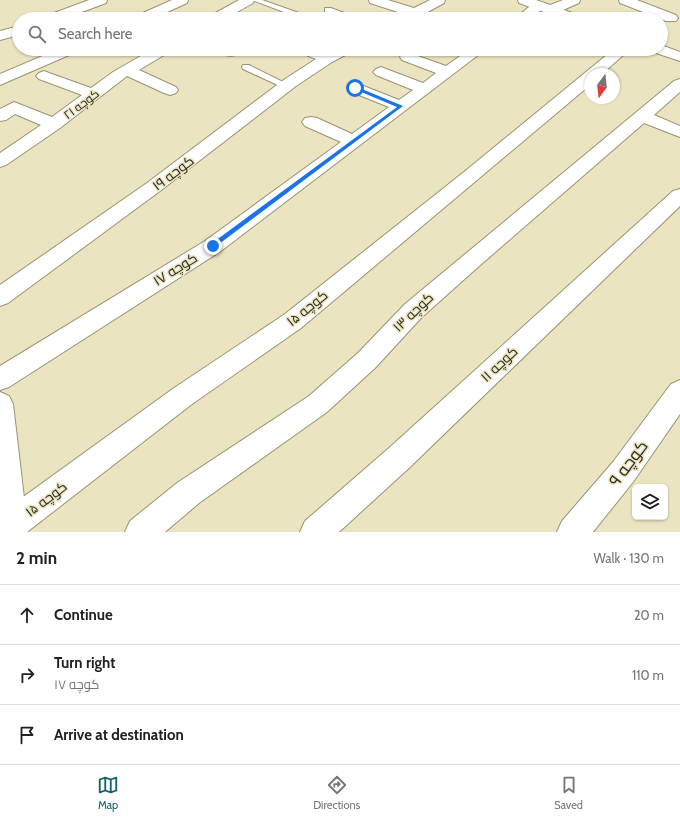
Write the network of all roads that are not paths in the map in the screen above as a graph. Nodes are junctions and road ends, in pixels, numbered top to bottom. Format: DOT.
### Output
graph roads {
  1 [pos="66,0"];
  2 [pos="101,0"];
  3 [pos="182,0"];
  4 [pos="248,0"];
  5 [pos="256,0"];
  6 [pos="375,0"];
  7 [pos="439,0"];
  8 [pos="524,0"];
  9 [pos="574,0"];
  10 [pos="625,0"];
  11 [pos="81,8"];
  12 [pos="545,8"];
  13 [pos="328,10"];
  14 [pos="70,12"];
  15 [pos="156,12"];
  16 [pos="227,12"];
  17 [pos="292,12"];
  18 [pos="334,12"];
  19 [pos="401,12"];
  20 [pos="417,12"];
  21 [pos="536,12"];
  22 [pos="556,12"];
  23 [pos="656,12"];
  24 [pos="668,17"];
  25 [pos="671,18"];
  26 [pos="12,32"];
  27 [pos="0,36"];
  28 [pos="668,53"];
  29 [pos="55,56"];
  30 [pos="152,56"];
  31 [pos="322,56"];
  32 [pos="331,56"];
  33 [pos="462,56"];
  34 [pos="615,56"];
  35 [pos="406,57"];
  36 [pos="680,57"];
  37 [pos="327,58"];
  38 [pos="246,67"];
  39 [pos="600,68"];
  40 [pos="127,70"];
  41 [pos="380,72"];
  42 [pos="447,72"];
  43 [pos="44,76"];
  44 [pos="0,80"];
  45 [pos="584,82"];
  46 [pos="680,84"];
  47 [pos="287,86"];
  48 [pos="355,88"];
  49 [pos="424,89"];
  50 [pos="170,90"];
  51 [pos="94,94"];
  52 [pos="400,106"];
  53 [pos="0,116"];
  54 [pos="642,116"];
  55 [pos="311,122"];
  56 [pos="54,124"];
  57 [pos="680,132"];
  58 [pos="353,142"];
  59 [pos="0,161"];
  60 [pos="680,194"];
  61 [pos="0,297"];
  62 [pos="0,379"];
  63 [pos="680,392"];
  64 [pos="1,413"];
  65 [pos="12,528"];
  66 [pos="141,532"];
  67 [pos="316,532"];
  68 [pos="574,532"];
  1 -- 11 [label="street"];
  2 -- 11 [label="street"];
  3 -- 15 [label="street"];
  4 -- 16 [label="street"];
  5 -- 17 [label="lane"];
  6 -- 19 [label="street"];
  7 -- 20 [label="street"];
  8 -- 12 [label="street"];
  9 -- 12 [label="street"];
  10 -- 23 [label="street"];
  11 -- 14 [label="street"];
  12 -- 21 [label="street"];
  12 -- 22 [label="street"];
  13 -- 18 [label="lane"];
  24 -- 25 [label="street"];
  26 -- 27 [label="street"];
  28 -- 36 [label="street"];
  29 -- 44 [label="street"];
  30 -- 40 [label="street, کوچه ۲۱"];
  31 -- 37 [label="street"];
  32 -- 37 [label="street, کوچه ۱۹"];
  33 -- 42 [label="street, کوچه ۱۷"];
  34 -- 39 [label="street"];
  35 -- 42 [label="street"];
  37 -- 47 [label="street, کوچه ۱۹"];
  38 -- 47 [label="lane"];
  40 -- 50 [label="street"];
  40 -- 51 [label="street, کوچه ۲۱"];
  41 -- 49 [label="street"];
  42 -- 49 [label="street, کوچه ۱۷"];
  43 -- 51 [label="street"];
  45 -- 65 [label="street, کوچه ۱۵"];
  46 -- 54 [label="street, کوچه ۱۳"];
  47 -- 61 [label="street, کوچه ۱۹"];
  48 -- 52 [label="street"];
  49 -- 52 [label="street, کوچه ۱۷"];
  51 -- 56 [label="street, کوچه ۲۱"];
  52 -- 58 [label="street, کوچه ۱۷"];
  53 -- 56 [label="street"];
  54 -- 57 [label="street"];
  54 -- 66 [label="street, کوچه ۱۳"];
  55 -- 58 [label="street"];
  56 -- 59 [label="street, کوچه ۲۱"];
  58 -- 62 [label="street, کوچه ۱۷"];
  60 -- 67 [label="street, کوچه ۱۱"];
  63 -- 68 [label="street, کوچه ۹"];
  64 -- 65 [label="street"];
}
